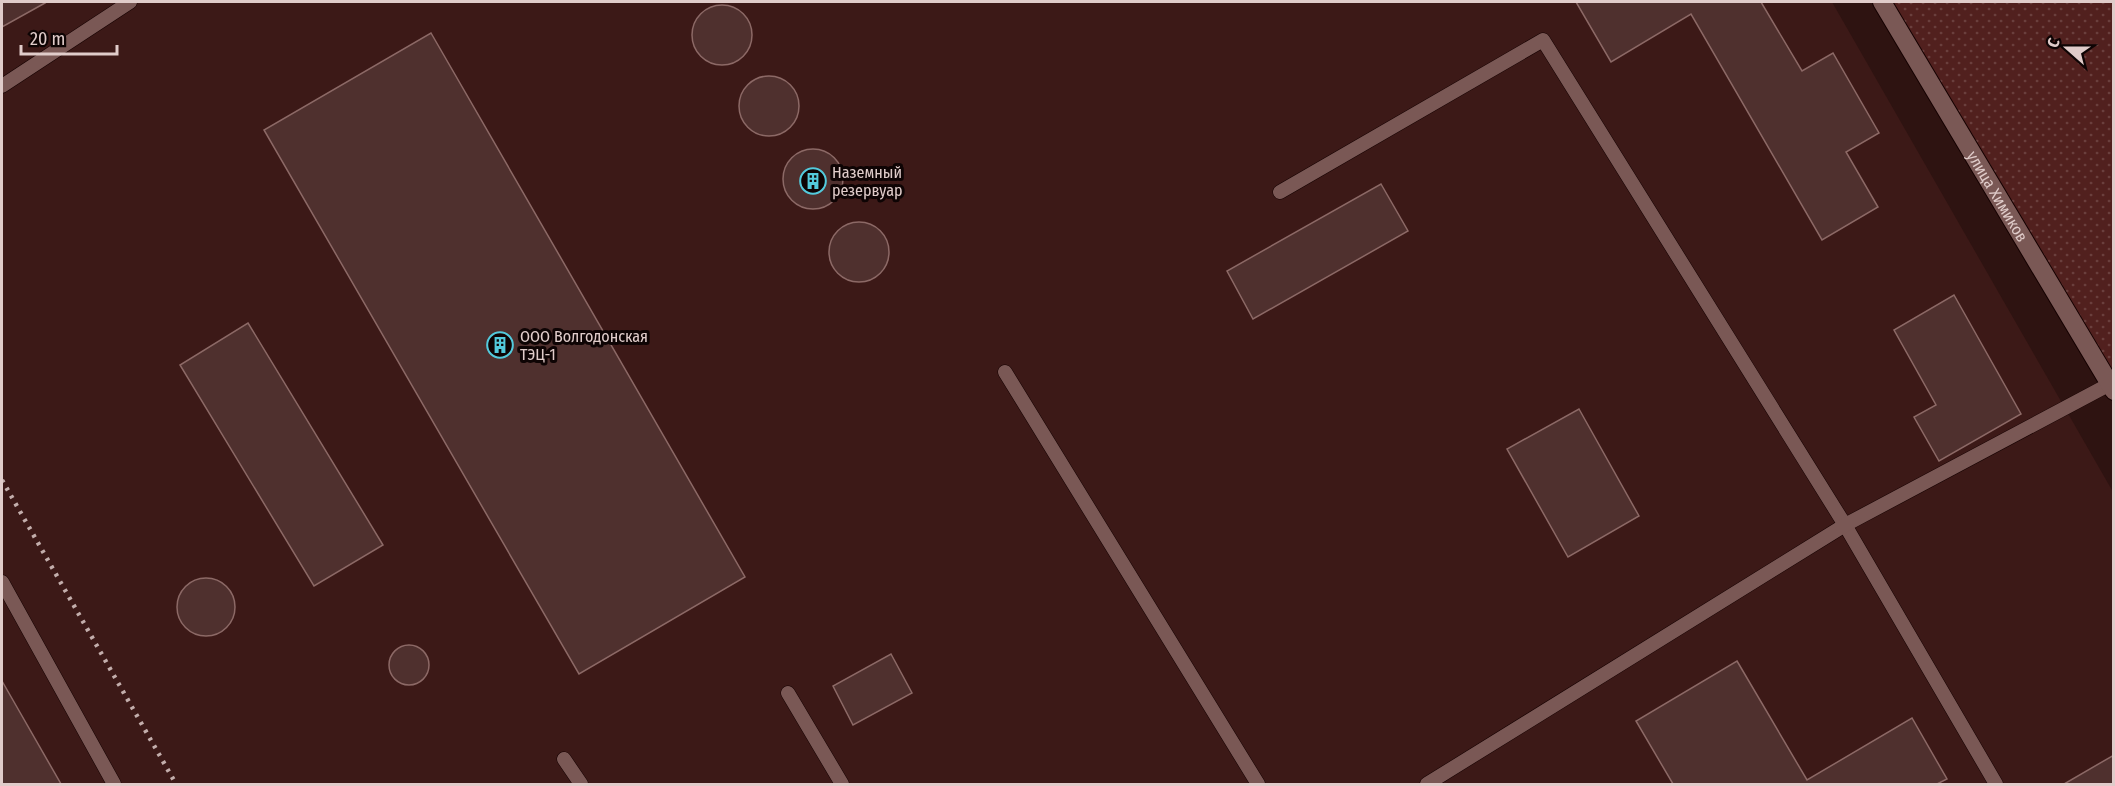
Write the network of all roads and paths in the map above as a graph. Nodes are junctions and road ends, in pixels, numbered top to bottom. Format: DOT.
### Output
graph roads {
  1 [pos="130,2"];
  2 [pos="1882,2"];
  3 [pos="2,86"];
  4 [pos="1280,192"];
  5 [pos="1005,372"];
  6 [pos="2111,388"];
  7 [pos="1845,525"];
  8 [pos="2,582"];
  9 [pos="788,693"];
  10 [pos="564,759"];
  11 [pos="114,784"];
  12 [pos="581,784"];
  13 [pos="842,784"];
  14 [pos="1258,784"];
  15 [pos="1428,784"];
  16 [pos="1996,784"];
  1 -- 3 [label="lane"];
  2 -- 6 [label="street, улица Химиков"];
  4 -- 7 [label="lane"];
  5 -- 14 [label="lane"];
  6 -- 7 [label="lane"];
  7 -- 15 [label="lane"];
  7 -- 16 [label="lane"];
  8 -- 11 [label="lane"];
  9 -- 13 [label="lane"];
  10 -- 12 [label="lane"];
}
